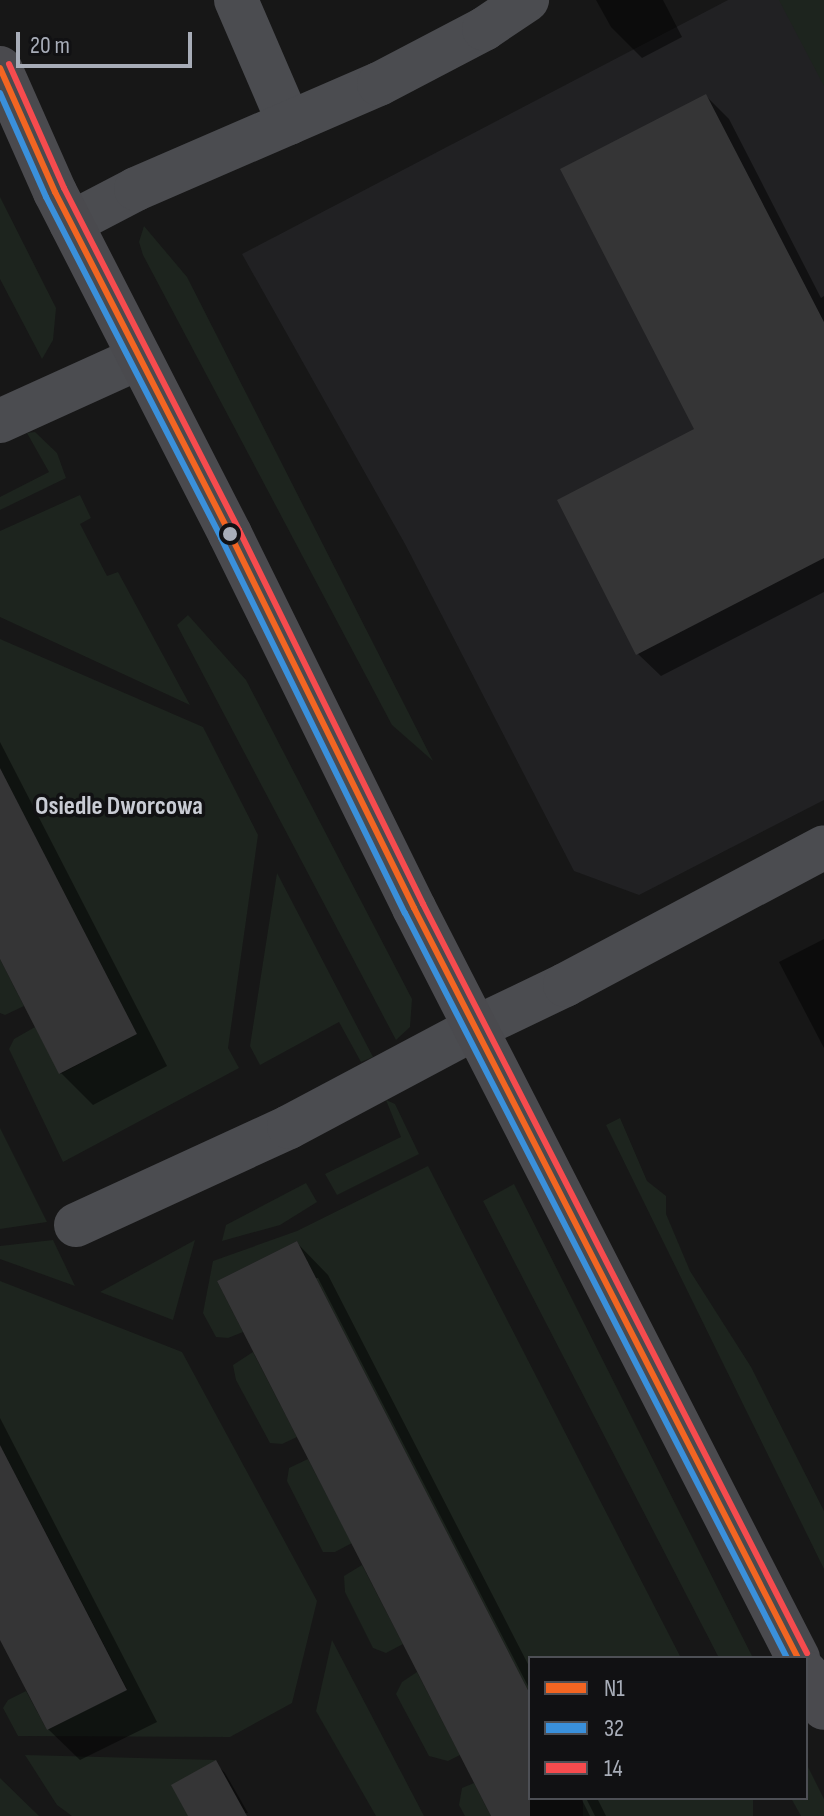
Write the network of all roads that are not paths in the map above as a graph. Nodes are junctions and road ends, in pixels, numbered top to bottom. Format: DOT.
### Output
graph roads {
  1 [pos="236,0"];
  2 [pos="527,0"];
  3 [pos="476,15"];
  4 [pos="0,68"];
  5 [pos="0,106"];
  6 [pos="289,123"];
  7 [pos="63,207"];
  8 [pos="139,358"];
  9 [pos="0,421"];
  10 [pos="824,847"];
  11 [pos="475,1028"];
  12 [pos="76,1225"];
  13 [pos="797,1656"];
  14 [pos="808,1677"];
  15 [pos="824,1708"];
  1 -- 6 [label="street"];
  2 -- 3 [label="street"];
  3 -- 6 [label="street"];
  4 -- 7 [label="street"];
  5 -- 7 [label="street"];
  6 -- 7 [label="street"];
  7 -- 8 [label="street"];
  8 -- 9 [label="street"];
  8 -- 11 [label="street"];
  10 -- 11 [label="street"];
  11 -- 12 [label="street"];
  11 -- 13 [label="street"];
  14 -- 15 [label="street"];
}
